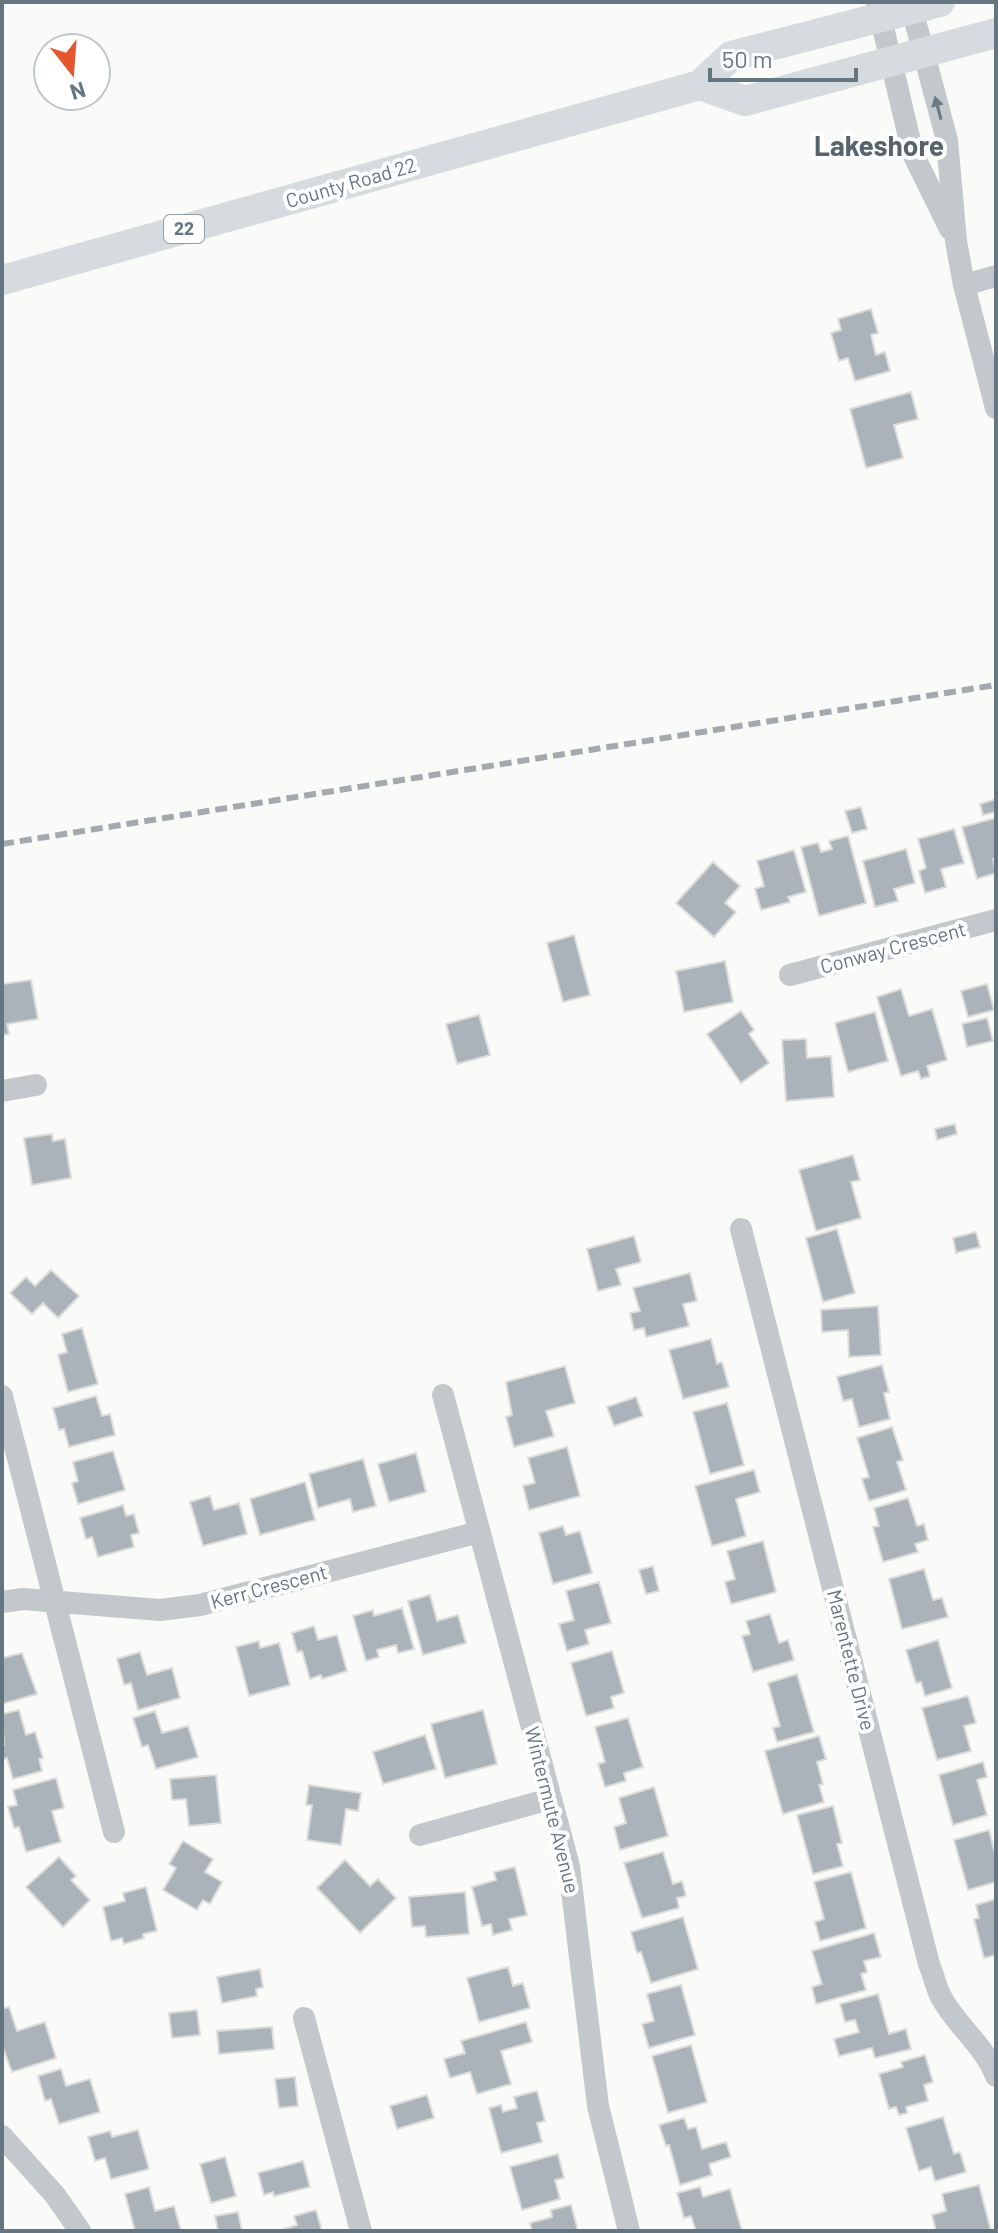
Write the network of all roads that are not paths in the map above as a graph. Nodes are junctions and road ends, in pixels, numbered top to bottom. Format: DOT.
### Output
graph roads {
  1 [pos="921,5"];
  2 [pos="878,10"];
  3 [pos="996,33"];
  4 [pos="923,52"];
  5 [pos="891,61"];
  6 [pos="700,85"];
  7 [pos="956,241"];
  8 [pos="996,276"];
  9 [pos="2,280"];
  10 [pos="964,285"];
  11 [pos="996,408"];
  12 [pos="996,920"];
  13 [pos="790,975"];
  14 [pos="36,1085"];
  15 [pos="2,1091"];
  16 [pos="741,1229"];
  17 [pos="443,1395"];
  18 [pos="2,1396"];
  19 [pos="479,1532"];
  20 [pos="54,1600"];
  21 [pos="2,1602"];
  22 [pos="550,1799"];
  23 [pos="114,1832"];
  24 [pos="420,1835"];
  25 [pos="304,2018"];
  26 [pos="996,2076"];
  27 [pos="2,2136"];
  28 [pos="80,2231"];
  29 [pos="361,2231"];
  30 [pos="629,2231"];
  1 -- 2 [label="main road, County Road 22 / 22"];
  1 -- 4 [label="street"];
  2 -- 5 [label="street"];
  2 -- 6 [label="main road, County Road 22 / 22"];
  3 -- 4 [label="main road"];
  4 -- 5 [label="main road"];
  7 -- 4 [label="street, one-way"];
  5 -- 6 [label="main road"];
  5 -- 7 [label="street"];
  6 -- 9 [label="main road, County Road 22 / 22"];
  7 -- 10 [label="street"];
  8 -- 10 [label="street"];
  10 -- 11 [label="street"];
  12 -- 13 [label="street, Conway Crescent"];
  14 -- 15 [label="street"];
  16 -- 26 [label="street, Marentette Drive"];
  17 -- 19 [label="street, Wintermute Avenue"];
  18 -- 20 [label="street"];
  19 -- 20 [label="street, Kerr Crescent"];
  19 -- 22 [label="street, Wintermute Avenue"];
  20 -- 21 [label="street, Kerr Crescent"];
  20 -- 23 [label="street"];
  22 -- 24 [label="street"];
  22 -- 30 [label="street, Wintermute Avenue"];
  25 -- 29 [label="street"];
  27 -- 28 [label="street"];
}
